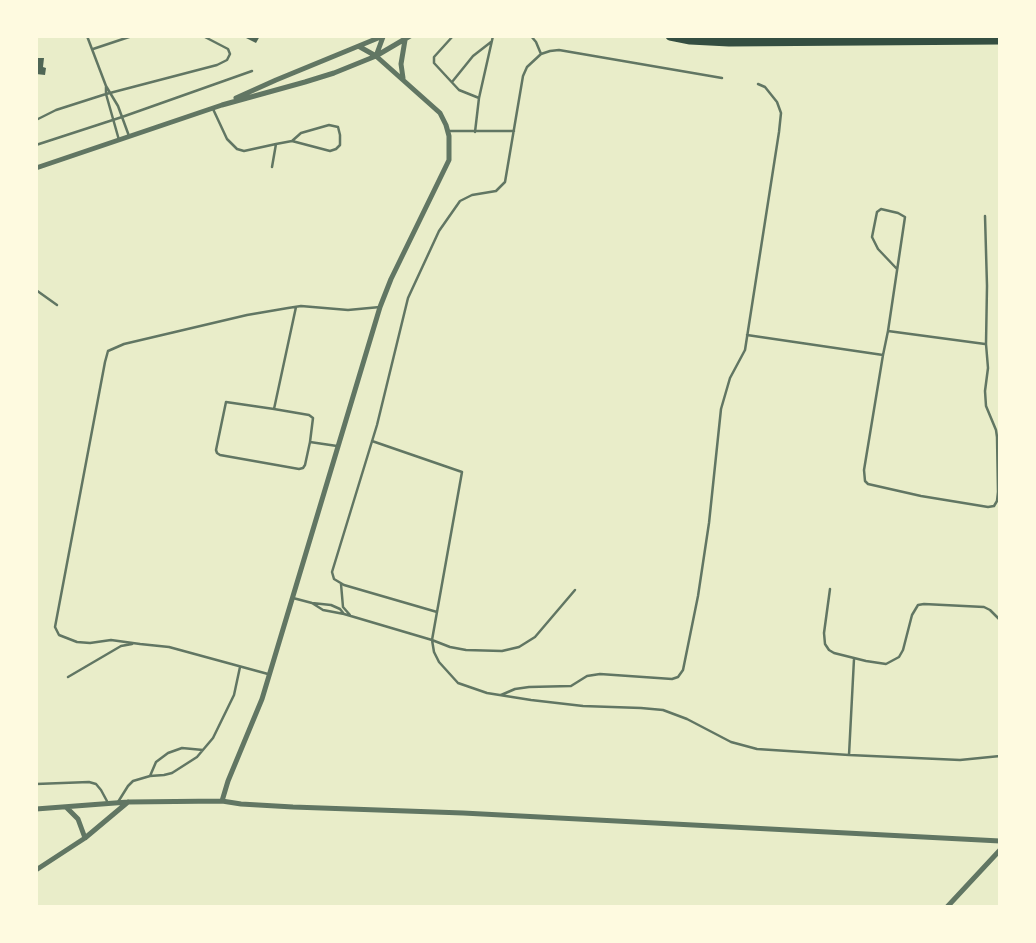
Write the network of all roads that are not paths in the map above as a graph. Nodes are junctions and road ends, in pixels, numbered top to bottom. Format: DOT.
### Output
graph roads {
  1 [pos="87,36"];
  2 [pos="132,36"];
  3 [pos="203,36"];
  4 [pos="383,36"];
  5 [pos="453,36"];
  6 [pos="493,36"];
  7 [pos="531,36"];
  8 [pos="670,36"];
  9 [pos="408,38"];
  10 [pos="1000,40"];
  11 [pos="492,42"];
  12 [pos="360,47"];
  13 [pos="93,49"];
  14 [pos="541,54"];
  15 [pos="376,56"];
  16 [pos="252,71"];
  17 [pos="722,78"];
  18 [pos="403,79"];
  19 [pos="452,82"];
  20 [pos="758,84"];
  21 [pos="106,86"];
  22 [pos="111,93"];
  23 [pos="106,94"];
  24 [pos="479,98"];
  25 [pos="222,105"];
  26 [pos="213,108"];
  27 [pos="122,117"];
  28 [pos="36,120"];
  29 [pos="113,120"];
  30 [pos="448,130"];
  31 [pos="514,131"];
  32 [pos="475,132"];
  33 [pos="129,137"];
  34 [pos="119,140"];
  35 [pos="292,141"];
  36 [pos="276,144"];
  37 [pos="36,145"];
  38 [pos="272,167"];
  39 [pos="36,168"];
  40 [pos="985,216"];
  41 [pos="897,269"];
  42 [pos="36,290"];
  43 [pos="56,305"];
  44 [pos="380,306"];
  45 [pos="296,307"];
  46 [pos="888,331"];
  47 [pos="747,335"];
  48 [pos="986,344"];
  49 [pos="883,354"];
  50 [pos="274,409"];
  51 [pos="372,441"];
  52 [pos="310,442"];
  53 [pos="338,446"];
  54 [pos="341,584"];
  55 [pos="830,589"];
  56 [pos="575,590"];
  57 [pos="293,598"];
  58 [pos="312,603"];
  59 [pos="437,612"];
  60 [pos="344,614"];
  61 [pos="351,616"];
  62 [pos="1000,620"];
  63 [pos="432,640"];
  64 [pos="140,644"];
  65 [pos="854,659"];
  66 [pos="240,667"];
  67 [pos="270,674"];
  68 [pos="68,677"];
  69 [pos="500,695"];
  70 [pos="203,750"];
  71 [pos="849,756"];
  72 [pos="1000,756"];
  73 [pos="150,776"];
  74 [pos="36,784"];
  75 [pos="222,801"];
  76 [pos="118,802"];
  77 [pos="128,802"];
  78 [pos="108,803"];
  79 [pos="66,807"];
  80 [pos="36,809"];
  81 [pos="85,838"];
  82 [pos="1000,841"];
  83 [pos="1000,850"];
  84 [pos="36,870"];
  85 [pos="946,907"];
  1 -- 13 [label="lane"];
  2 -- 13 [label="lane"];
  3 -- 22 [label="lane"];
  4 -- 12 [label="street"];
  4 -- 15 [label="street"];
  5 -- 19 [label="lane"];
  6 -- 11 [label="lane"];
  7 -- 14 [label="lane"];
  8 -- 10 [label="main road"];
  9 -- 15 [label="street"];
  9 -- 18 [label="street"];
  11 -- 19 [label="lane"];
  11 -- 24 [label="lane"];
  12 -- 15 [label="street"];
  12 -- 25 [label="street"];
  13 -- 21 [label="lane"];
  14 -- 17 [label="lane"];
  14 -- 31 [label="lane"];
  15 -- 18 [label="street"];
  15 -- 25 [label="street"];
  16 -- 27 [label="lane"];
  18 -- 30 [label="street"];
  19 -- 24 [label="lane"];
  20 -- 47 [label="lane"];
  21 -- 22 [label="lane"];
  21 -- 23 [label="lane"];
  22 -- 23 [label="lane"];
  22 -- 27 [label="lane"];
  23 -- 28 [label="lane"];
  23 -- 29 [label="lane"];
  24 -- 32 [label="lane"];
  25 -- 26 [label="street"];
  26 -- 33 [label="street"];
  26 -- 36 [label="lane"];
  27 -- 29 [label="lane"];
  27 -- 33 [label="lane"];
  29 -- 34 [label="lane"];
  29 -- 37 [label="lane"];
  30 -- 32 [label="lane"];
  30 -- 44 [label="street"];
  31 -- 32 [label="lane"];
  31 -- 51 [label="lane"];
  33 -- 34 [label="street"];
  34 -- 39 [label="street"];
  35 -- 35 [label="lane"];
  35 -- 36 [label="lane"];
  36 -- 38 [label="lane"];
  40 -- 48 [label="lane"];
  41 -- 41 [label="lane"];
  41 -- 46 [label="lane"];
  42 -- 43 [label="lane"];
  44 -- 45 [label="lane"];
  44 -- 53 [label="street"];
  45 -- 50 [label="lane"];
  45 -- 64 [label="lane"];
  46 -- 48 [label="lane"];
  46 -- 49 [label="lane"];
  47 -- 49 [label="lane"];
  47 -- 69 [label="lane"];
  48 -- 49 [label="lane"];
  50 -- 52 [label="lane"];
  50 -- 52 [label="lane"];
  51 -- 54 [label="lane"];
  51 -- 59 [label="lane"];
  52 -- 53 [label="lane"];
  53 -- 57 [label="street"];
  54 -- 59 [label="lane"];
  54 -- 61 [label="lane"];
  55 -- 65 [label="lane"];
  56 -- 63 [label="lane"];
  57 -- 58 [label="lane"];
  57 -- 67 [label="street"];
  58 -- 60 [label="lane"];
  58 -- 60 [label="lane"];
  59 -- 63 [label="lane"];
  60 -- 61 [label="lane"];
  61 -- 63 [label="lane"];
  62 -- 65 [label="lane"];
  63 -- 69 [label="lane"];
  64 -- 66 [label="lane"];
  64 -- 68 [label="lane"];
  65 -- 71 [label="lane"];
  66 -- 67 [label="lane"];
  66 -- 70 [label="lane"];
  67 -- 75 [label="street"];
  69 -- 71 [label="lane"];
  70 -- 73 [label="lane"];
  70 -- 73 [label="lane"];
  71 -- 72 [label="lane"];
  73 -- 76 [label="lane"];
  74 -- 78 [label="lane"];
  75 -- 77 [label="street"];
  75 -- 82 [label="street"];
  76 -- 77 [label="street"];
  76 -- 78 [label="street"];
  77 -- 81 [label="street"];
  78 -- 79 [label="street"];
  79 -- 80 [label="street"];
  79 -- 81 [label="street"];
  81 -- 84 [label="street"];
  83 -- 85 [label="street"];
}
